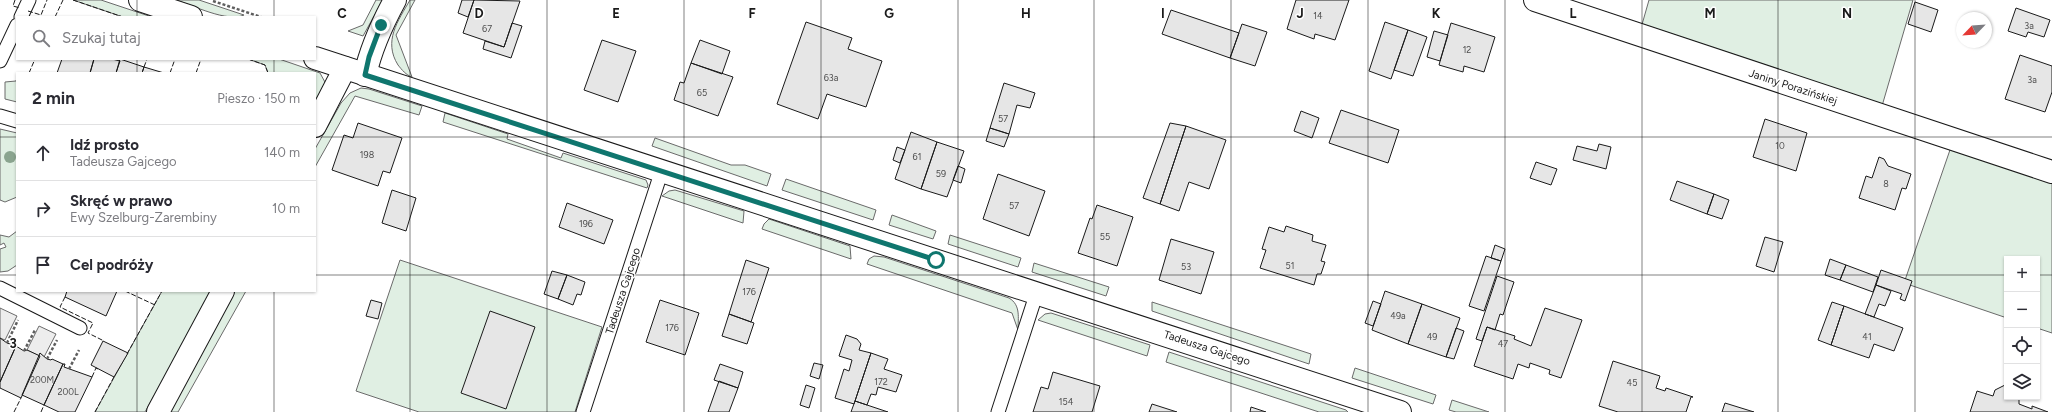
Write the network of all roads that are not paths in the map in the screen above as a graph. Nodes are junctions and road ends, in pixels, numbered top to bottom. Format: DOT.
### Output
graph roads {
  1 [pos="29,0"];
  2 [pos="140,0"];
  3 [pos="395,0"];
  4 [pos="1535,0"];
  5 [pos="21,16"];
  6 [pos="188,16"];
  7 [pos="16,27"];
  8 [pos="316,58"];
  9 [pos="0,61"];
  10 [pos="355,71"];
  11 [pos="0,116"];
  12 [pos="16,121"];
  13 [pos="316,125"];
  14 [pos="662,170"];
  15 [pos="2052,172"];
  16 [pos="0,288"];
  17 [pos="15,291"];
  18 [pos="17,292"];
  19 [pos="222,292"];
  20 [pos="1037,292"];
  21 [pos="80,328"];
  22 [pos="1377,408"];
  23 [pos="158,412"];
  24 [pos="583,412"];
  25 [pos="998,412"];
  26 [pos="1400,412"];
  1 -- 5 [label="lane"];
  2 -- 6 [label="street"];
  3 -- 10 [label="street"];
  4 -- 15 [label="street, Janiny Porazińskiej"];
  7 -- 9 [label="lane"];
  8 -- 10 [label="street, Tadeusza Gajcego"];
  10 -- 13 [label="street"];
  10 -- 14 [label="street, Tadeusza Gajcego"];
  11 -- 12 [label="lane"];
  14 -- 20 [label="street, Tadeusza Gajcego"];
  14 -- 24 [label="lane, Tadeusza Gajcego"];
  16 -- 17 [label="lane"];
  18 -- 21 [label="lane"];
  19 -- 23 [label="street"];
  20 -- 22 [label="street, Tadeusza Gajcego"];
  20 -- 25 [label="lane"];
  22 -- 26 [label="street, Tadeusza Gajcego"];
}
